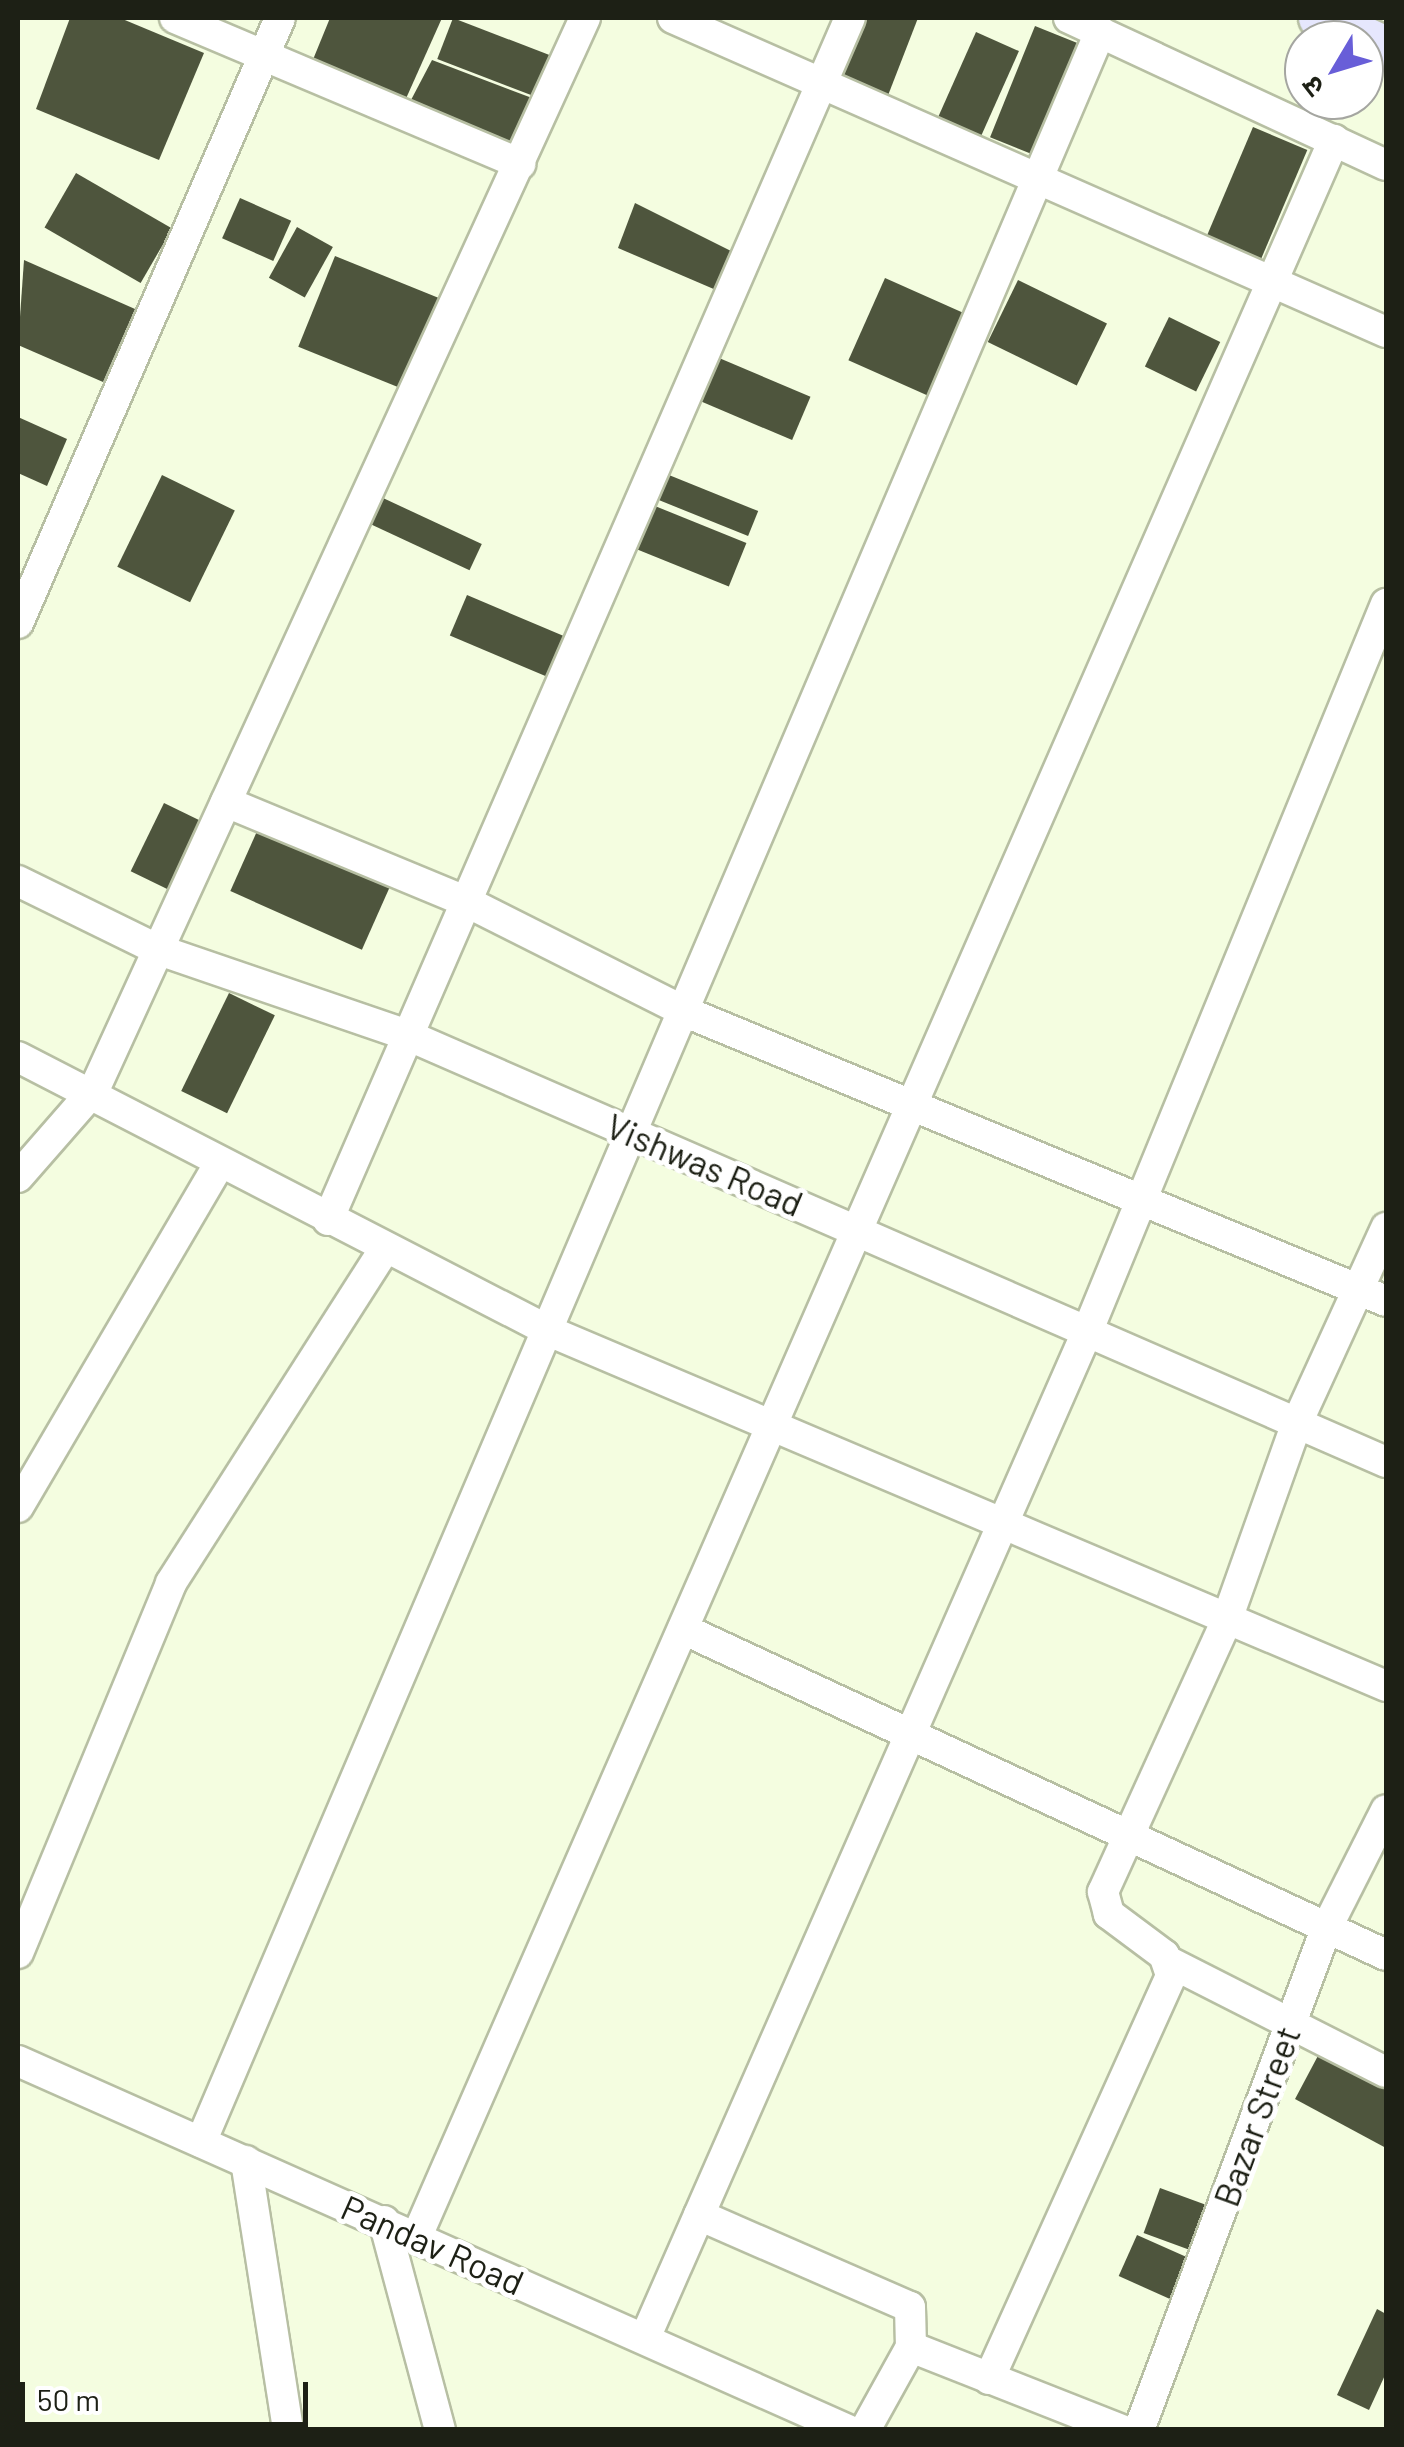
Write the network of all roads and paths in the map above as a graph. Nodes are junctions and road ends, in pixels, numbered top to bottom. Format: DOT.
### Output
graph roads {
  1 [pos="175,18"];
  2 [pos="280,18"];
  3 [pos="585,18"];
  4 [pos="673,18"];
  5 [pos="850,18"];
  6 [pos="1069,18"];
  7 [pos="1320,18"];
  8 [pos="1100,32"];
  9 [pos="1386,48"];
  10 [pos="266,52"];
  11 [pos="824,81"];
  12 [pos="1334,140"];
  13 [pos="520,164"];
  14 [pos="1386,165"];
  15 [pos="1044,177"];
  16 [pos="1270,278"];
  17 [pos="1386,332"];
  18 [pos="1386,604"];
  19 [pos="18,624"];
  20 [pos="226,802"];
  21 [pos="18,881"];
  22 [pos="465,901"];
  23 [pos="159,950"];
  24 [pos="688,1013"];
  25 [pos="406,1035"];
  26 [pos="18,1057"];
  27 [pos="94,1090"];
  28 [pos="911,1106"];
  29 [pos="636,1134"];
  30 [pos="218,1165"];
  31 [pos="18,1177"];
  32 [pos="1140,1204"];
  33 [pos="328,1220"];
  34 [pos="1386,1228"];
  35 [pos="857,1230"];
  36 [pos="384,1249"];
  37 [pos="1373,1296"];
  38 [pos="1088,1330"];
  39 [pos="551,1332"];
  40 [pos="772,1425"];
  41 [pos="1296,1425"];
  42 [pos="1386,1462"];
  43 [pos="18,1507"];
  44 [pos="1001,1528"];
  45 [pos="1226,1622"];
  46 [pos="683,1629"];
  47 [pos="1386,1686"];
  48 [pos="909,1737"];
  49 [pos="1386,1810"];
  50 [pos="1131,1838"];
  51 [pos="1326,1929"];
  52 [pos="18,1953"];
  53 [pos="1386,1955"];
  54 [pos="1171,1963"];
  55 [pos="1290,2024"];
  56 [pos="18,2060"];
  57 [pos="1386,2072"];
  58 [pos="201,2142"];
  59 [pos="246,2161"];
  60 [pos="699,2215"];
  61 [pos="384,2221"];
  62 [pos="417,2236"];
  63 [pos="645,2338"];
  64 [pos="911,2347"];
  65 [pos="989,2379"];
  66 [pos="288,2430"];
  67 [pos="440,2430"];
  68 [pos="848,2430"];
  69 [pos="865,2430"];
  70 [pos="1122,2430"];
  71 [pos="1140,2430"];
  1 -- 10 [label="street"];
  2 -- 10 [label="street"];
  3 -- 13 [label="street"];
  4 -- 11 [label="street"];
  5 -- 11 [label="street"];
  6 -- 8 [label="street"];
  7 -- 9 [label="street"];
  8 -- 12 [label="street"];
  8 -- 15 [label="street"];
  10 -- 13 [label="street"];
  10 -- 19 [label="street"];
  11 -- 15 [label="street"];
  11 -- 22 [label="street"];
  12 -- 14 [label="street"];
  12 -- 16 [label="street"];
  13 -- 20 [label="street"];
  15 -- 16 [label="street"];
  15 -- 24 [label="street"];
  16 -- 17 [label="street"];
  16 -- 28 [label="street"];
  18 -- 32 [label="street"];
  20 -- 22 [label="street"];
  20 -- 23 [label="street"];
  21 -- 23 [label="street, Vishwas Road"];
  22 -- 24 [label="street"];
  22 -- 25 [label="street"];
  23 -- 25 [label="street, Vishwas Road"];
  23 -- 27 [label="street"];
  24 -- 28 [label="street"];
  24 -- 29 [label="street"];
  25 -- 29 [label="street, Vishwas Road"];
  25 -- 33 [label="street"];
  26 -- 27 [label="street"];
  27 -- 30 [label="street"];
  27 -- 31 [label="street"];
  28 -- 32 [label="street"];
  28 -- 35 [label="street"];
  29 -- 35 [label="street, Vishwas Road"];
  29 -- 39 [label="street"];
  30 -- 33 [label="street"];
  30 -- 43 [label="street"];
  32 -- 37 [label="street"];
  32 -- 38 [label="street"];
  33 -- 36 [label="street"];
  34 -- 37 [label="street"];
  35 -- 38 [label="street, Vishwas Road"];
  35 -- 40 [label="street"];
  36 -- 39 [label="street"];
  36 -- 52 [label="street"];
  37 -- 41 [label="street"];
  38 -- 41 [label="street, Vishwas Road"];
  38 -- 44 [label="street"];
  39 -- 40 [label="street"];
  39 -- 58 [label="street"];
  40 -- 44 [label="street"];
  40 -- 46 [label="street"];
  41 -- 42 [label="street, Vishwas Road"];
  41 -- 45 [label="street"];
  44 -- 45 [label="street"];
  44 -- 48 [label="street"];
  45 -- 47 [label="street"];
  45 -- 50 [label="street"];
  46 -- 48 [label="street"];
  46 -- 62 [label="street"];
  48 -- 50 [label="street"];
  48 -- 60 [label="street"];
  49 -- 51 [label="street, Bazar Street"];
  50 -- 51 [label="street"];
  50 -- 54 [label="street"];
  51 -- 53 [label="street"];
  51 -- 55 [label="street, Bazar Street"];
  54 -- 55 [label="street"];
  54 -- 65 [label="street"];
  55 -- 57 [label="street"];
  55 -- 71 [label="street, Bazar Street"];
  56 -- 58 [label="street, Pandav Road"];
  58 -- 59 [label="street, Pandav Road"];
  59 -- 61 [label="street, Pandav Road"];
  59 -- 66 [label="street"];
  60 -- 63 [label="street"];
  60 -- 64 [label="street"];
  61 -- 62 [label="street, Pandav Road"];
  61 -- 67 [label="street"];
  62 -- 63 [label="street, Pandav Road"];
  63 -- 68 [label="street, Pandav Road"];
  64 -- 65 [label="street"];
  64 -- 69 [label="street"];
  65 -- 70 [label="street"];
}
